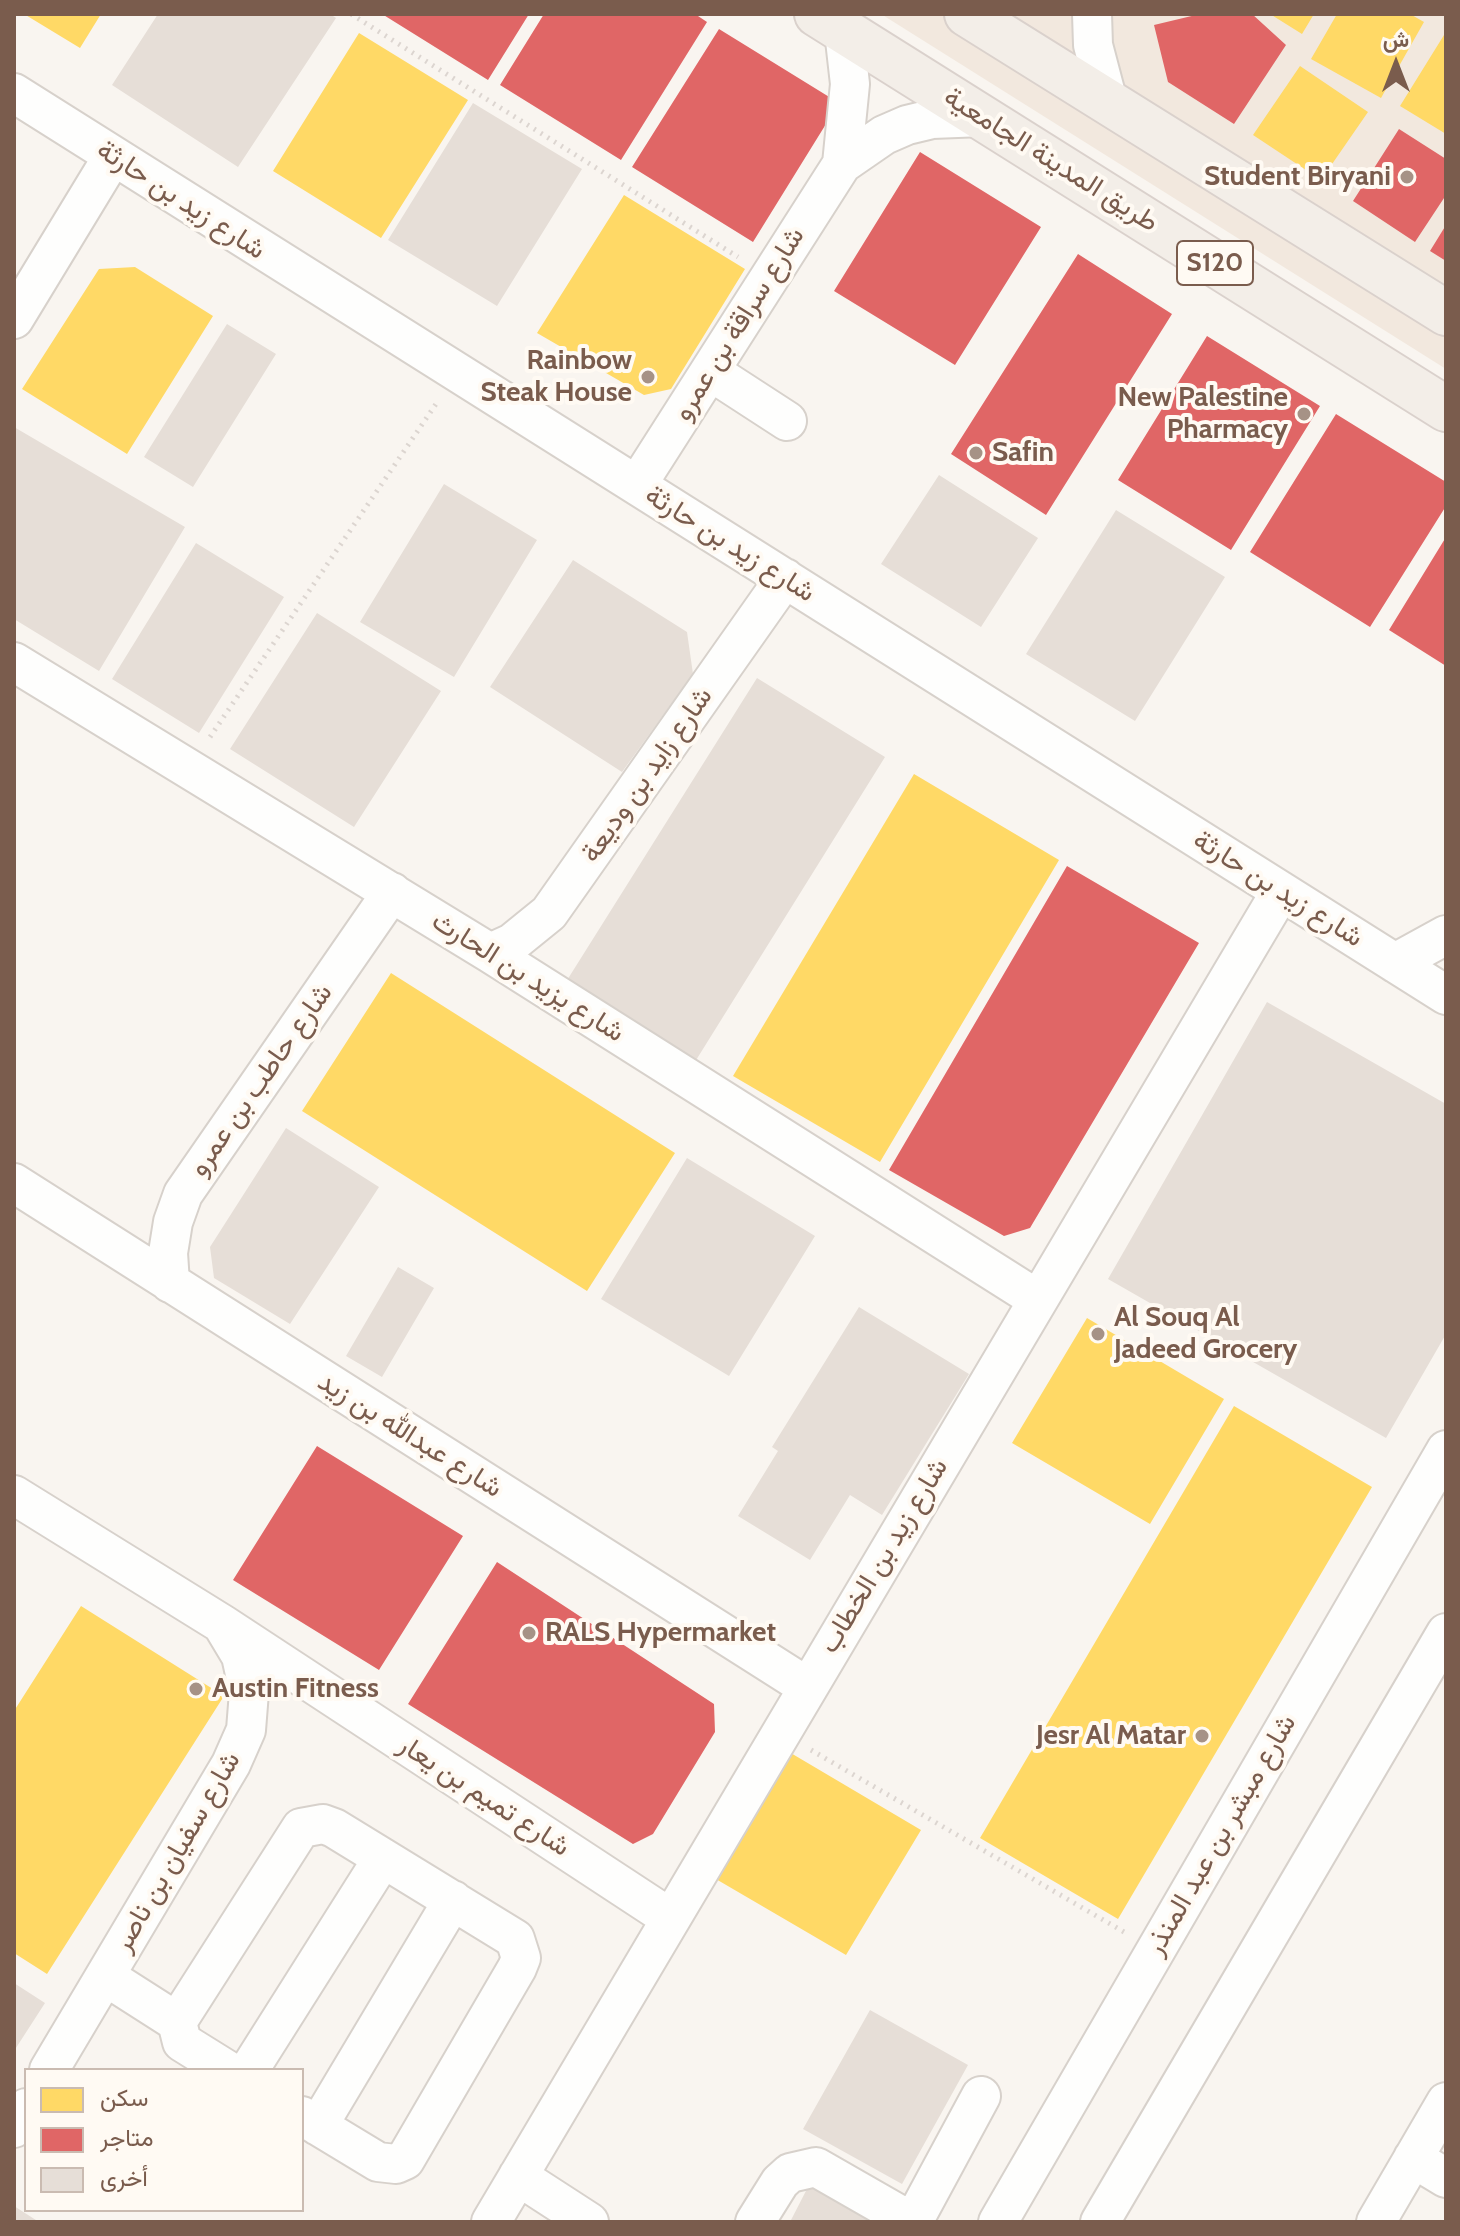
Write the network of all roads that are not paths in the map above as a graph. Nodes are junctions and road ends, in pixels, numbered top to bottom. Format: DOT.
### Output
graph roads {
  1 [pos="1092,14"];
  2 [pos="976,15"];
  3 [pos="831,22"];
  4 [pos="14,93"];
  5 [pos="1108,102"];
  6 [pos="983,117"];
  7 [pos="113,156"];
  8 [pos="842,164"];
  9 [pos="1446,313"];
  10 [pos="14,319"];
  11 [pos="710,371"];
  12 [pos="1446,409"];
  13 [pos="787,421"];
  14 [pos="637,485"];
  15 [pos="785,578"];
  16 [pos="14,662"];
  17 [pos="1281,891"];
  18 [pos="392,892"];
  19 [pos="1446,935"];
  20 [pos="490,953"];
  21 [pos="1395,963"];
  22 [pos="1446,995"];
  23 [pos="14,1183"];
  24 [pos="170,1283"];
  25 [pos="1037,1299"];
  26 [pos="1441,1471"];
  27 [pos="14,1495"];
  28 [pos="222,1624"];
  29 [pos="1446,1633"];
  30 [pos="806,1686"];
  31 [pos="383,1858"];
  32 [pos="453,1900"];
  33 [pos="670,1918"];
  34 [pos="105,1976"];
  35 [pos="177,2022"];
  36 [pos="50,2068"];
  37 [pos="224,2068"];
  38 [pos="250,2068"];
  39 [pos="981,2096"];
  40 [pos="1446,2102"];
  41 [pos="310,2121"];
  42 [pos="1413,2158"];
  43 [pos="518,2176"];
  44 [pos="1446,2178"];
  45 [pos="491,2222"];
  46 [pos="589,2222"];
  47 [pos="755,2222"];
  48 [pos="913,2222"];
  49 [pos="998,2222"];
  50 [pos="1100,2222"];
  51 [pos="1376,2222"];
  1 -- 5 [label="street"];
  2 -- 5 [label="main road, S120"];
  3 -- 6 [label="main road, طريق المدينة الجامعية / S120"];
  3 -- 8 [label="street, شارع سراقة بن عمرو"];
  4 -- 7 [label="street, شارع زيد بن حارثة"];
  5 -- 9 [label="main road, S120"];
  6 -- 8 [label="street, شارع سراقة بن عمرو"];
  6 -- 12 [label="main road, طريق المدينة الجامعية / S120"];
  7 -- 10 [label="street"];
  7 -- 14 [label="street, شارع زيد بن حارثة"];
  8 -- 11 [label="street, شارع سراقة بن عمرو"];
  11 -- 13 [label="street"];
  11 -- 14 [label="street, شارع سراقة بن عمرو"];
  14 -- 15 [label="street, شارع زيد بن حارثة"];
  15 -- 17 [label="street, شارع زيد بن حارثة"];
  15 -- 20 [label="street, شارع زايد بن وديعة"];
  16 -- 18 [label="street, شارع يزيد بن الحارث"];
  17 -- 21 [label="street, شارع زيد بن حارثة"];
  17 -- 25 [label="street, شارع زيد بن الخطاب"];
  18 -- 20 [label="street, شارع يزيد بن الحارث"];
  18 -- 24 [label="street, شارع حاطب بن عمرو"];
  19 -- 21 [label="street"];
  20 -- 25 [label="street, شارع يزيد بن الحارث"];
  21 -- 22 [label="street, شارع زيد بن حارثة"];
  23 -- 24 [label="street, شارع عبدالله بن زيد"];
  24 -- 30 [label="street, شارع عبدالله بن زيد"];
  25 -- 30 [label="street, شارع زيد بن الخطاب"];
  26 -- 49 [label="street, شارع مبشر بن عبد المنذر"];
  27 -- 28 [label="street, شارع تميم بن يعار"];
  28 -- 33 [label="street, شارع تميم بن يعار"];
  28 -- 34 [label="street, شارع سفيان بن ناصر"];
  29 -- 50 [label="street"];
  30 -- 33 [label="street, شارع زيد بن الخطاب"];
  31 -- 32 [label="street"];
  31 -- 35 [label="street"];
  31 -- 38 [label="street"];
  32 -- 41 [label="street"];
  32 -- 41 [label="street"];
  33 -- 43 [label="street, شارع زيد بن الخطاب"];
  34 -- 35 [label="street"];
  34 -- 36 [label="street, شارع سفيان بن ناصر"];
  35 -- 37 [label="street"];
  39 -- 48 [label="street"];
  40 -- 42 [label="street"];
  42 -- 44 [label="street"];
  42 -- 51 [label="street"];
  43 -- 45 [label="street, شارع زيد بن الخطاب"];
  43 -- 46 [label="street"];
  47 -- 48 [label="street"];
}
